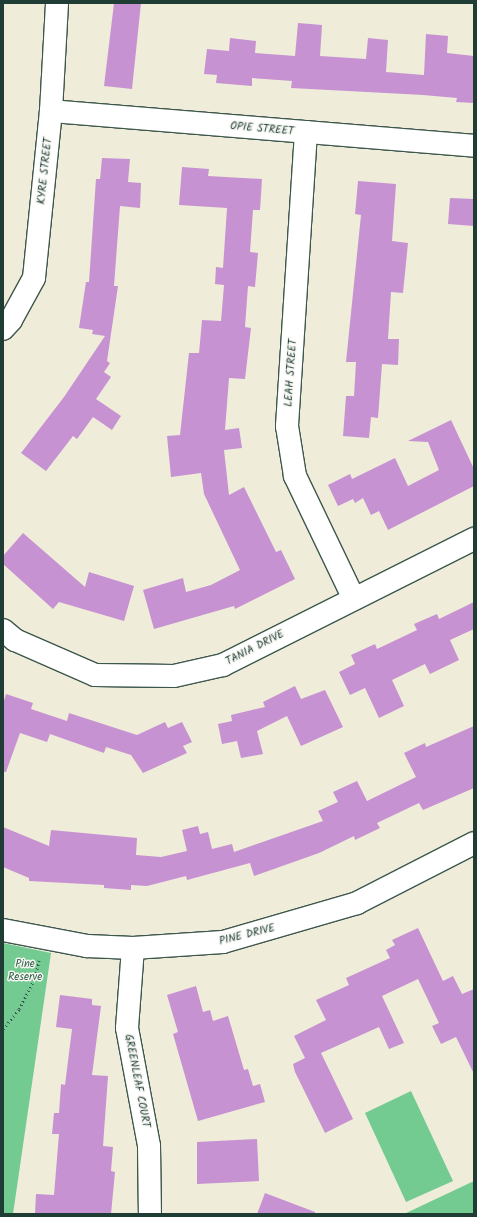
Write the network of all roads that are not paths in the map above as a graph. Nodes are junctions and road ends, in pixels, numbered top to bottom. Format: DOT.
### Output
graph roads {
  1 [pos="58,3"];
  2 [pos="50,111"];
  3 [pos="306,132"];
  4 [pos="474,146"];
  5 [pos="3,329"];
  6 [pos="474,539"];
  7 [pos="354,599"];
  8 [pos="3,630"];
  9 [pos="474,843"];
  10 [pos="3,930"];
  11 [pos="133,948"];
  12 [pos="150,1214"];
  1 -- 2 [label="street, KYRE STREET"];
  2 -- 3 [label="street, OPIE STREET"];
  2 -- 5 [label="street, KYRE STREET"];
  3 -- 4 [label="street, OPIE STREET"];
  3 -- 7 [label="street, LEAH STREET"];
  6 -- 7 [label="street, TANIA DRIVE"];
  7 -- 8 [label="street, TANIA DRIVE"];
  9 -- 11 [label="street, PINE DRIVE"];
  10 -- 11 [label="street, PINE DRIVE"];
  11 -- 12 [label="street, GREENLEAF COURT"];
}
